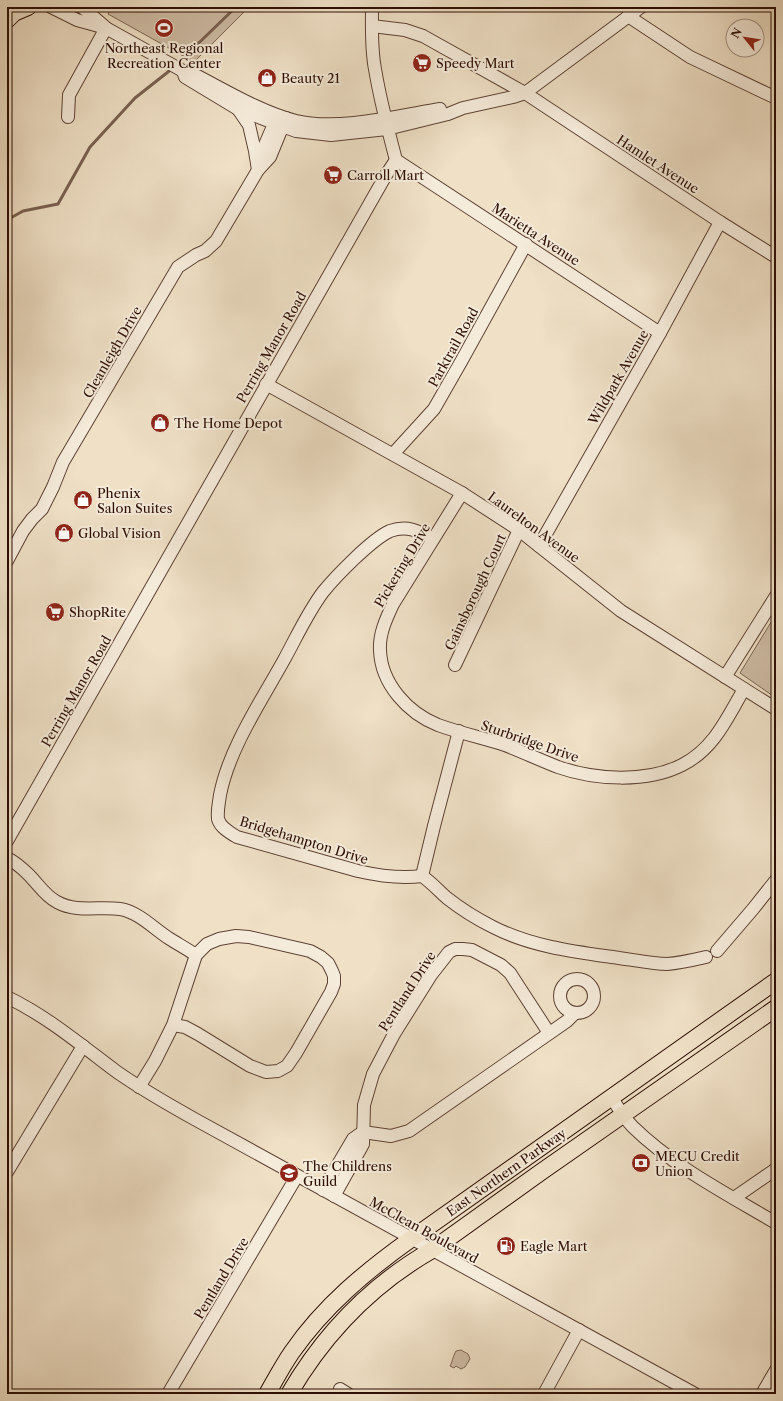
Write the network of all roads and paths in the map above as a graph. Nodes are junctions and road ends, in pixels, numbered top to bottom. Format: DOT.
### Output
graph roads {
  1 [pos="28,7"];
  2 [pos="51,7"];
  3 [pos="82,7"];
  4 [pos="372,7"];
  5 [pos="640,7"];
  6 [pos="628,16"];
  7 [pos="7,20"];
  8 [pos="372,26"];
  9 [pos="106,28"];
  10 [pos="182,71"];
  11 [pos="525,93"];
  12 [pos="776,98"];
  13 [pos="238,109"];
  14 [pos="68,117"];
  15 [pos="280,121"];
  16 [pos="387,123"];
  17 [pos="396,160"];
  18 [pos="258,170"];
  19 [pos="720,222"];
  20 [pos="526,244"];
  21 [pos="776,257"];
  22 [pos="660,333"];
  23 [pos="266,384"];
  24 [pos="393,454"];
  25 [pos="462,493"];
  26 [pos="519,530"];
  27 [pos="433,539"];
  28 [pos="539,546"];
  29 [pos="7,561"];
  30 [pos="776,596"];
  31 [pos="455,665"];
  32 [pos="725,677"];
  33 [pos="744,689"];
  34 [pos="776,709"];
  35 [pos="459,732"];
  36 [pos="7,841"];
  37 [pos="7,858"];
  38 [pos="422,876"];
  39 [pos="776,880"];
  40 [pos="196,955"];
  41 [pos="776,981"];
  42 [pos="7,997"];
  43 [pos="776,1008"];
  44 [pos="575,1013"];
  45 [pos="173,1024"];
  46 [pos="549,1033"];
  47 [pos="83,1046"];
  48 [pos="139,1087"];
  49 [pos="612,1098"];
  50 [pos="623,1115"];
  51 [pos="364,1132"];
  52 [pos="776,1169"];
  53 [pos="7,1172"];
  54 [pos="297,1176"];
  55 [pos="323,1190"];
  56 [pos="334,1196"];
  57 [pos="734,1198"];
  58 [pos="776,1223"];
  59 [pos="411,1239"];
  60 [pos="432,1250"];
  61 [pos="579,1330"];
  62 [pos="776,1370"];
  63 [pos="168,1394"];
  64 [pos="267,1394"];
  65 [pos="289,1394"];
  66 [pos="544,1394"];
  67 [pos="695,1394"];
  68 [pos="762,1394"];
  1 -- 7 [label="main road"];
  2 -- 9 [label="street"];
  3 -- 9 [label="street"];
  4 -- 8 [label="street"];
  5 -- 6 [label="street"];
  6 -- 11 [label="street"];
  6 -- 12 [label="street"];
  8 -- 11 [label="street, Hamlet Avenue"];
  8 -- 16 [label="street"];
  9 -- 10 [label="street"];
  9 -- 14 [label="street"];
  10 -- 13 [label="street"];
  10 -- 15 [label="street"];
  11 -- 16 [label="street"];
  11 -- 19 [label="street, Hamlet Avenue"];
  13 -- 15 [label="street"];
  13 -- 18 [label="street"];
  15 -- 16 [label="street"];
  15 -- 18 [label="street, Cleanleigh Drive"];
  16 -- 17 [label="street"];
  17 -- 20 [label="street, Marietta Avenue"];
  17 -- 23 [label="street, Perring Manor Road"];
  18 -- 29 [label="street, Cleanleigh Drive"];
  19 -- 21 [label="street, Hamlet Avenue"];
  19 -- 22 [label="street, Wildpark Avenue"];
  20 -- 22 [label="street, Marietta Avenue"];
  20 -- 24 [label="street, Parktrail Road"];
  22 -- 28 [label="street, Wildpark Avenue"];
  23 -- 24 [label="street, Laurelton Avenue"];
  23 -- 36 [label="street, Perring Manor Road"];
  24 -- 25 [label="street, Laurelton Avenue"];
  25 -- 26 [label="street, Laurelton Avenue"];
  25 -- 27 [label="street, Pickering Drive"];
  26 -- 28 [label="street, Laurelton Avenue"];
  26 -- 31 [label="street, Gainsborough Court"];
  27 -- 35 [label="street, Pickering Drive"];
  27 -- 38 [label="street, Bridgehampton Drive"];
  28 -- 32 [label="street, Laurelton Avenue"];
  30 -- 32 [label="street"];
  32 -- 33 [label="street, Laurelton Avenue"];
  33 -- 34 [label="street, Laurelton Avenue"];
  33 -- 35 [label="street, Sturbridge Drive"];
  35 -- 38 [label="street"];
  37 -- 40 [label="street"];
  38 -- 39 [label="street"];
  40 -- 45 [label="street"];
  40 -- 45 [label="street"];
  41 -- 49 [label="main road, East Northern Parkway"];
  42 -- 47 [label="street, McClean Boulevard"];
  43 -- 50 [label="main road, East Northern Parkway"];
  44 -- 46 [label="street"];
  45 -- 48 [label="street"];
  46 -- 51 [label="street"];
  46 -- 51 [label="street, Pentland Drive"];
  47 -- 48 [label="street, McClean Boulevard"];
  47 -- 53 [label="street"];
  48 -- 54 [label="street, McClean Boulevard"];
  49 -- 50 [label="street"];
  49 -- 59 [label="main road, East Northern Parkway"];
  50 -- 57 [label="street"];
  50 -- 60 [label="main road, East Northern Parkway"];
  51 -- 55 [label="street"];
  51 -- 56 [label="street, Pentland Drive"];
  52 -- 57 [label="street"];
  54 -- 55 [label="street, McClean Boulevard"];
  54 -- 63 [label="street, Pentland Drive"];
  55 -- 56 [label="street, McClean Boulevard"];
  56 -- 59 [label="street, McClean Boulevard"];
  57 -- 58 [label="street"];
  59 -- 60 [label="street, McClean Boulevard"];
  59 -- 64 [label="main road, East Northern Parkway"];
  60 -- 61 [label="street, McClean Boulevard"];
  60 -- 65 [label="main road, East Northern Parkway"];
  61 -- 66 [label="street"];
  61 -- 67 [label="street, McClean Boulevard"];
  62 -- 68 [label="street"];
}
